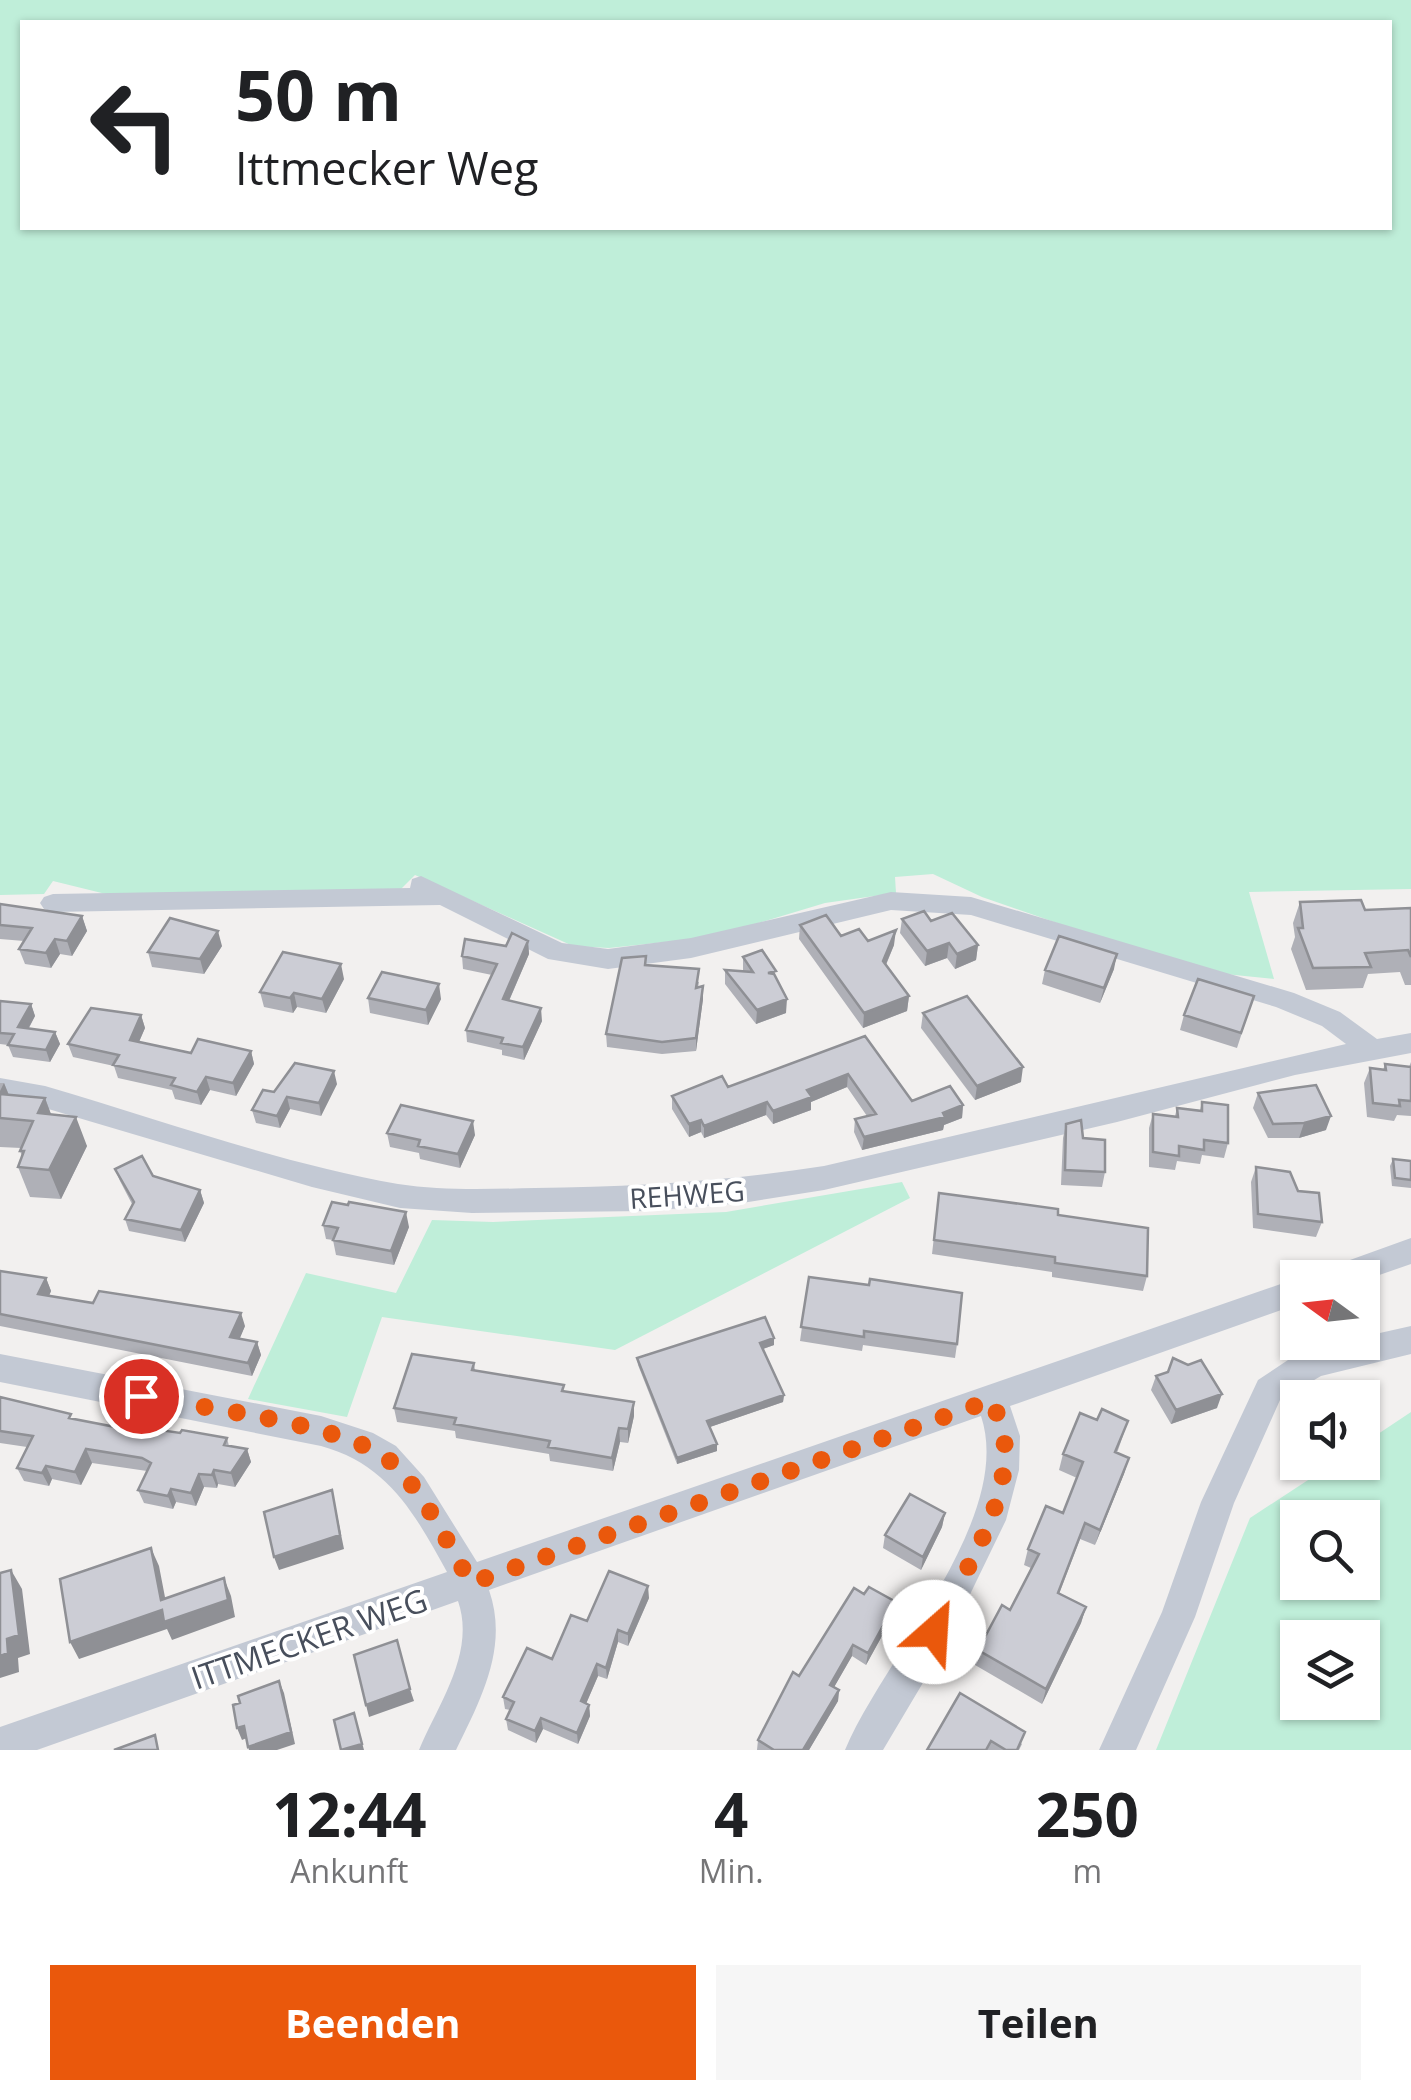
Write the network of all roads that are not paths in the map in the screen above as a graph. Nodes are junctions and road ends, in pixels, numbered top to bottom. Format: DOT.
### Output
graph roads {
  1 [pos="54,903"];
  2 [pos="1411,1043"];
  3 [pos="1372,1049"];
  4 [pos="0,1090"];
  5 [pos="1407,1259"];
  6 [pos="1380,1266"];
  7 [pos="1280,1297"];
  8 [pos="1411,1340"];
  9 [pos="0,1368"];
  10 [pos="992,1400"];
  11 [pos="471,1583"];
  12 [pos="0,1745"];
  13 [pos="437,1750"];
  14 [pos="863,1750"];
  15 [pos="1116,1750"];
  1 -- 3 [label="street"];
  2 -- 3 [label="street, REHWEG"];
  3 -- 4 [label="street, REHWEG"];
  5 -- 6 [label="street"];
  7 -- 10 [label="street, ITTMECKER WEG"];
  8 -- 15 [label="street"];
  9 -- 11 [label="street"];
  10 -- 11 [label="street, ITTMECKER WEG"];
  10 -- 14 [label="street"];
  11 -- 12 [label="street, ITTMECKER WEG"];
  11 -- 13 [label="street"];
}
